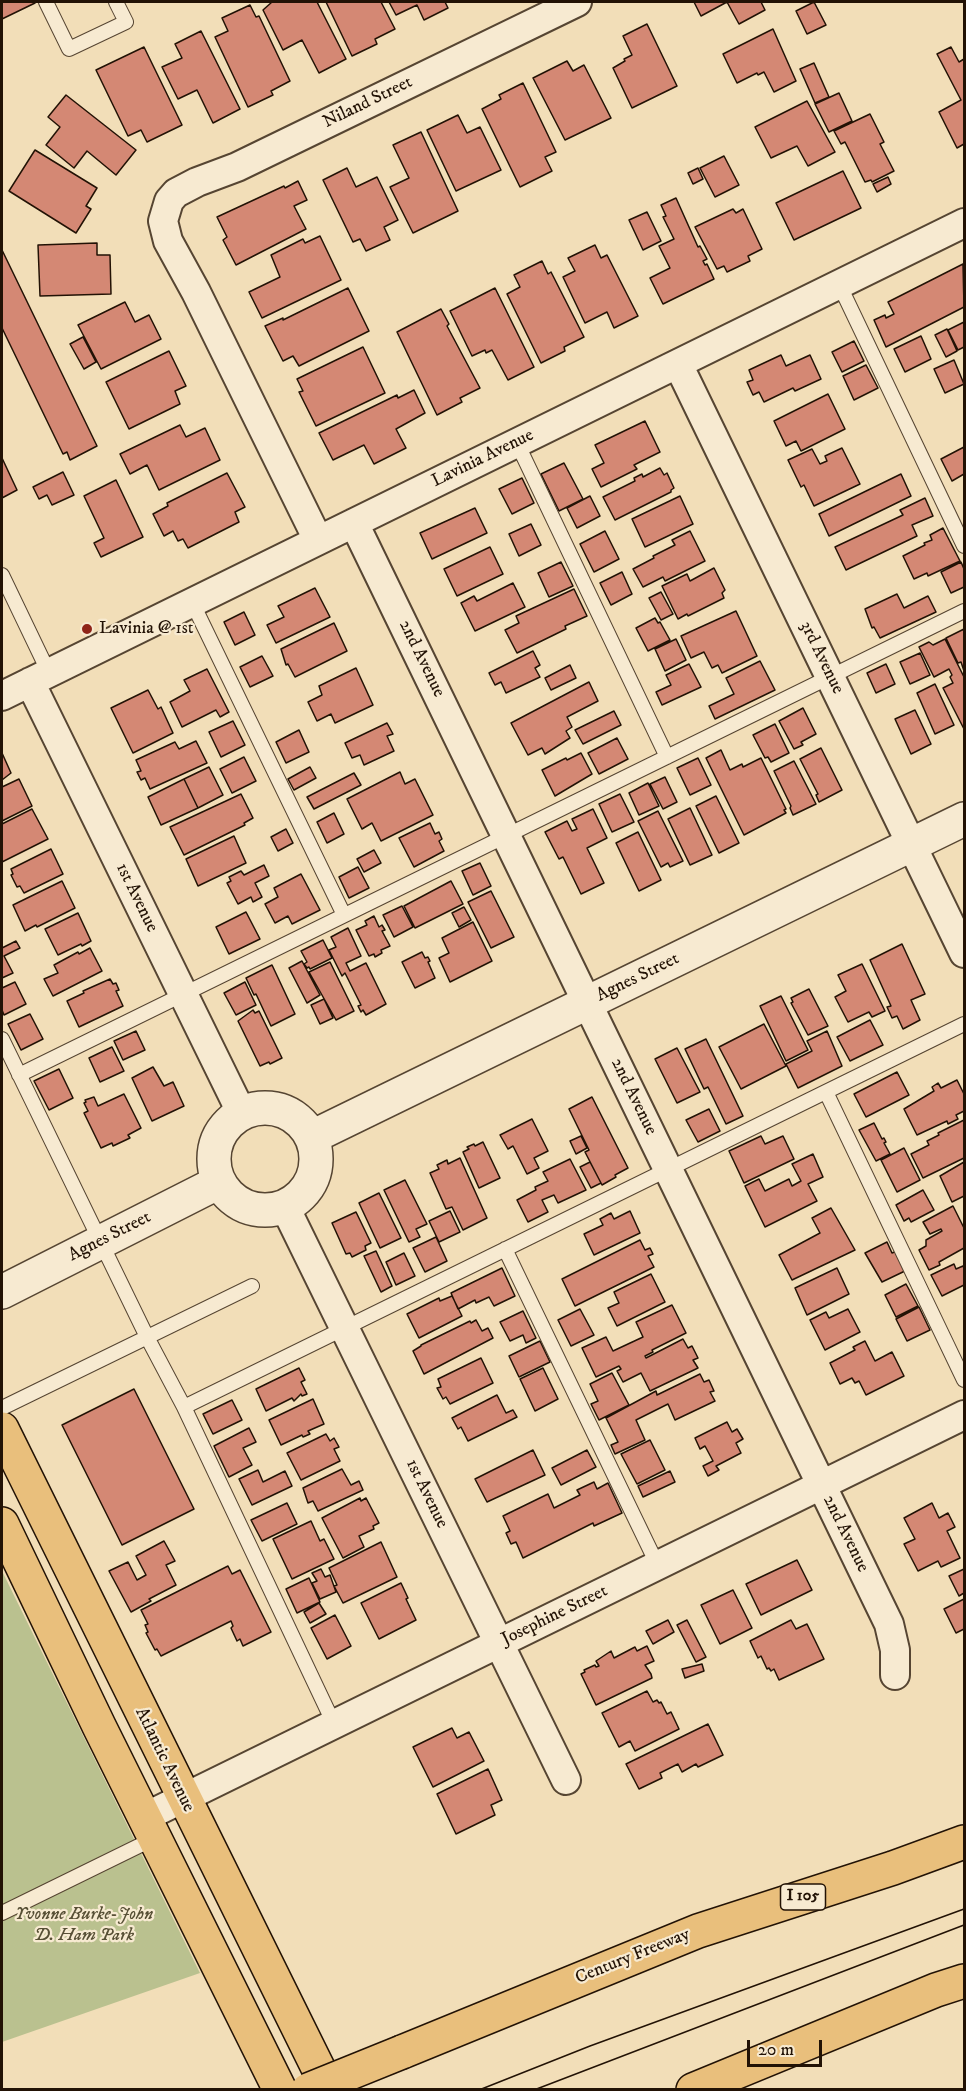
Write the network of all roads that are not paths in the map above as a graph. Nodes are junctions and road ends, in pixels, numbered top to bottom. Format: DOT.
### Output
graph roads {
  1 [pos="46,2"];
  2 [pos="116,2"];
  3 [pos="577,2"];
  4 [pos="964,223"];
  5 [pos="839,284"];
  6 [pos="678,363"];
  7 [pos="517,442"];
  8 [pos="354,523"];
  9 [pos="318,540"];
  10 [pos="964,546"];
  11 [pos="2,575"];
  12 [pos="192,602"];
  13 [pos="964,611"];
  14 [pos="39,677"];
  15 [pos="830,677"];
  16 [pos="2,696"];
  17 [pos="667,757"];
  18 [pos="964,819"];
  19 [pos="506,836"];
  20 [pos="912,844"];
  21 [pos="344,915"];
  22 [pos="964,953"];
  23 [pos="184,994"];
  24 [pos="588,1003"];
  25 [pos="964,1024"];
  26 [pos="2,1039"];
  27 [pos="19,1075"];
  28 [pos="826,1092"];
  29 [pos="242,1114"];
  30 [pos="312,1137"];
  31 [pos="668,1169"];
  32 [pos="219,1182"];
  33 [pos="285,1207"];
  34 [pos="100,1242"];
  35 [pos="505,1249"];
  36 [pos="252,1286"];
  37 [pos="2,1292"];
  38 [pos="344,1328"];
  39 [pos="147,1337"];
  40 [pos="964,1380"];
  41 [pos="183,1407"];
  42 [pos="2,1408"];
  43 [pos="964,1415"];
  44 [pos="2,1429"];
  45 [pos="822,1486"];
  46 [pos="2,1524"];
  47 [pos="658,1566"];
  48 [pos="499,1643"];
  49 [pos="895,1675"];
  50 [pos="334,1724"];
  51 [pos="566,1780"];
  52 [pos="183,1798"];
  53 [pos="150,1827"];
  54 [pos="964,1842"];
  55 [pos="2,1913"];
  56 [pos="964,1981"];
  57 [pos="280,2090"];
  58 [pos="308,2090"];
  59 [pos="329,2090"];
  60 [pos="693,2090"];
  1 -- 2 [label="lane"];
  3 -- 9 [label="street, Niland Street"];
  4 -- 5 [label="street, Lavinia Avenue"];
  5 -- 6 [label="street, Lavinia Avenue"];
  5 -- 10 [label="lane"];
  6 -- 7 [label="street, Lavinia Avenue"];
  6 -- 15 [label="street, 3rd Avenue"];
  7 -- 8 [label="street, Lavinia Avenue"];
  7 -- 17 [label="lane"];
  8 -- 9 [label="street, Lavinia Avenue"];
  8 -- 19 [label="street, 2nd Avenue"];
  9 -- 12 [label="street, Lavinia Avenue"];
  11 -- 14 [label="lane"];
  12 -- 14 [label="street, Lavinia Avenue"];
  12 -- 21 [label="lane"];
  13 -- 15 [label="lane"];
  14 -- 16 [label="street, Lavinia Avenue"];
  14 -- 23 [label="street, 1st Avenue"];
  15 -- 17 [label="lane"];
  15 -- 20 [label="street, 3rd Avenue"];
  17 -- 19 [label="lane"];
  18 -- 20 [label="street, Agnes Street"];
  19 -- 21 [label="lane"];
  19 -- 24 [label="street, 2nd Avenue"];
  20 -- 22 [label="street, 3rd Avenue"];
  20 -- 24 [label="street, Agnes Street"];
  21 -- 23 [label="lane"];
  23 -- 27 [label="lane"];
  23 -- 29 [label="street, 1st Avenue"];
  24 -- 30 [label="street, Agnes Street"];
  24 -- 31 [label="street, 2nd Avenue"];
  25 -- 28 [label="lane"];
  26 -- 27 [label="lane"];
  27 -- 34 [label="lane"];
  28 -- 31 [label="lane"];
  28 -- 40 [label="lane"];
  29 -- 30 [label="street"];
  29 -- 32 [label="street"];
  30 -- 33 [label="street"];
  31 -- 35 [label="lane"];
  31 -- 45 [label="street, 2nd Avenue"];
  32 -- 33 [label="street"];
  32 -- 34 [label="street, Agnes Street"];
  33 -- 38 [label="street, 1st Avenue"];
  34 -- 37 [label="street, Agnes Street"];
  34 -- 39 [label="lane"];
  35 -- 38 [label="lane"];
  35 -- 47 [label="lane"];
  36 -- 39 [label="lane"];
  38 -- 41 [label="lane"];
  38 -- 48 [label="street, 1st Avenue"];
  39 -- 41 [label="lane"];
  39 -- 42 [label="lane"];
  41 -- 50 [label="lane"];
  43 -- 45 [label="street, Josephine Street"];
  44 -- 52 [label="main road, Atlantic Avenue"];
  45 -- 47 [label="street, Josephine Street"];
  45 -- 49 [label="street, 2nd Avenue"];
  46 -- 53 [label="main road"];
  47 -- 48 [label="street, Josephine Street"];
  48 -- 50 [label="street, Josephine Street"];
  48 -- 51 [label="street, 1st Avenue"];
  50 -- 52 [label="street, Josephine Street"];
  52 -- 53 [label="street, Josephine Street"];
  52 -- 59 [label="main road, Atlantic Avenue"];
  53 -- 55 [label="lane"];
  53 -- 57 [label="main road"];
  54 -- 58 [label="main road, Century Freeway / I 105, bridge"];
  56 -- 60 [label="main road"];
}
